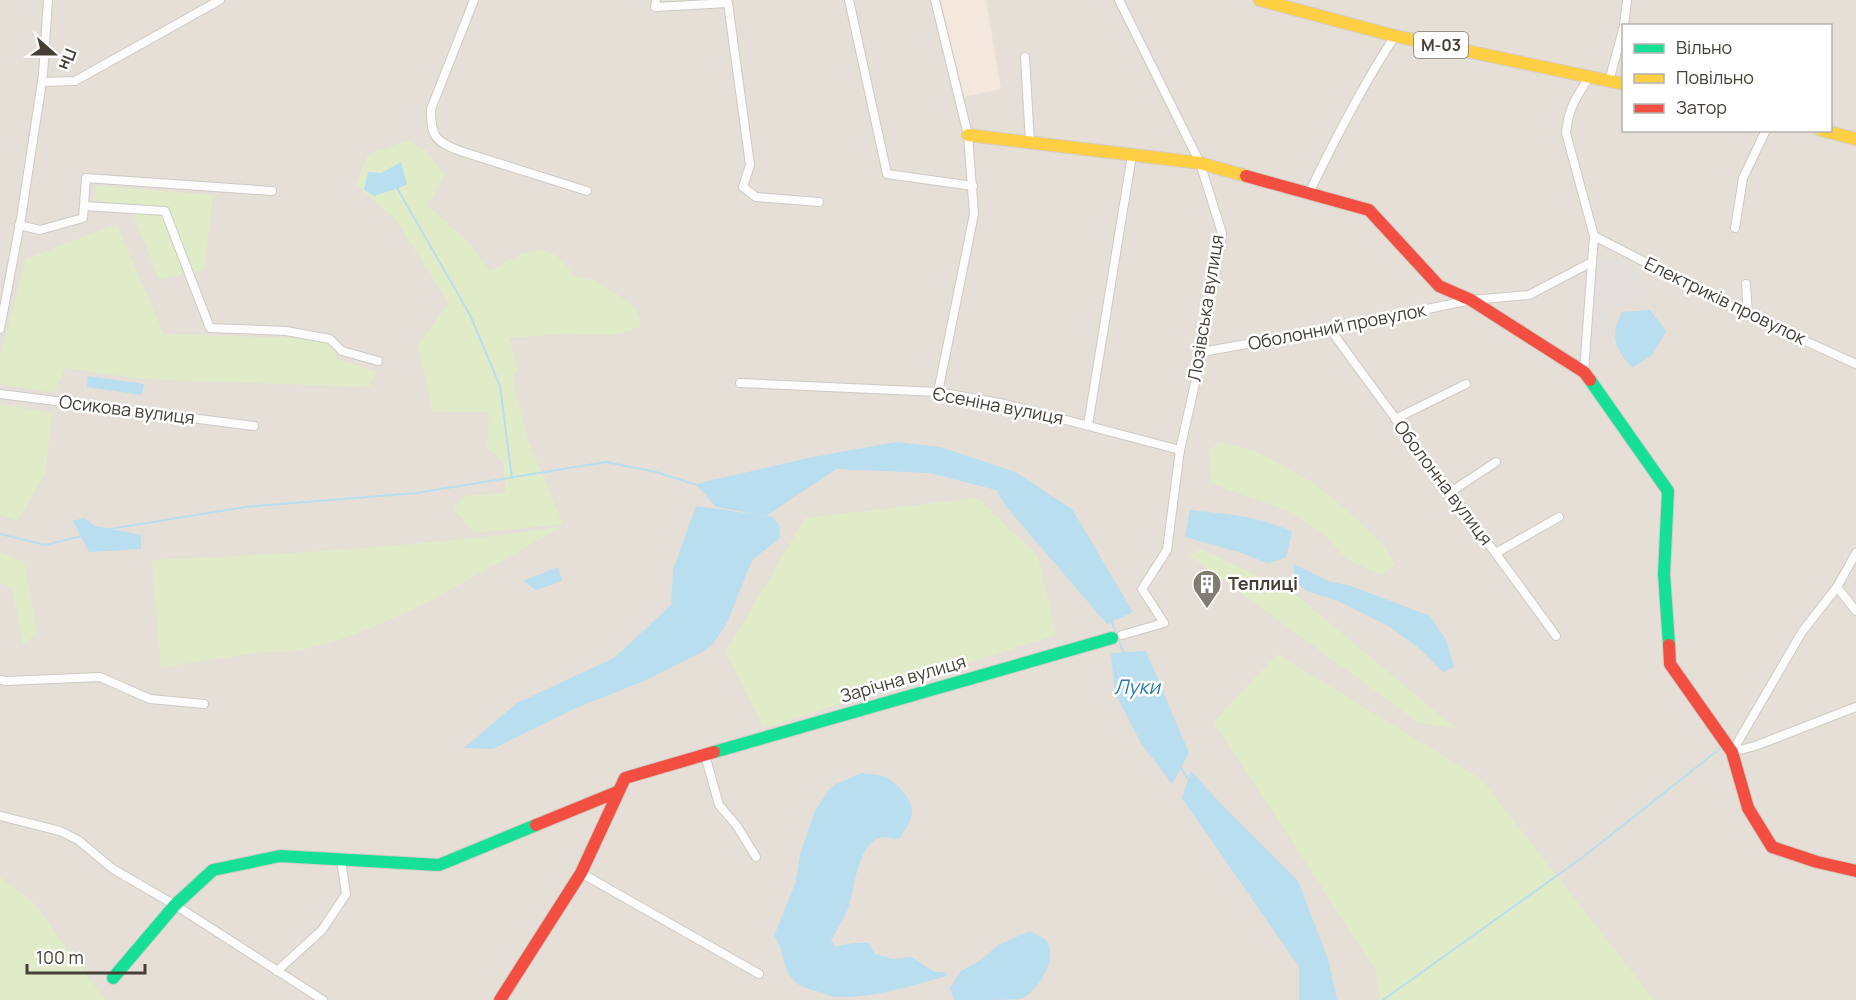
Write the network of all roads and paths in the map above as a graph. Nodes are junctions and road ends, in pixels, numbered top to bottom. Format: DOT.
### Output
graph roads {
  1 [pos="48,0"];
  2 [pos="220,0"];
  3 [pos="474,0"];
  4 [pos="849,0"];
  5 [pos="935,0"];
  6 [pos="1119,0"];
  7 [pos="1260,0"];
  8 [pos="1627,0"];
  9 [pos="655,4"];
  10 [pos="1624,24"];
  11 [pos="1622,33"];
  12 [pos="1395,36"];
  13 [pos="1025,57"];
  14 [pos="1590,76"];
  15 [pos="1609,81"];
  16 [pos="42,82"];
  17 [pos="1622,84"];
  18 [pos="1765,132"];
  19 [pos="1829,132"];
  20 [pos="968,135"];
  21 [pos="1856,139"];
  22 [pos="1030,142"];
  23 [pos="1132,155"];
  24 [pos="1200,164"];
  25 [pos="973,186"];
  26 [pos="272,191"];
  27 [pos="587,191"];
  28 [pos="1309,193"];
  29 [pos="819,202"];
  30 [pos="84,206"];
  31 [pos="19,225"];
  32 [pos="1735,228"];
  33 [pos="1594,236"];
  34 [pos="1592,262"];
  35 [pos="1746,284"];
  36 [pos="1471,300"];
  37 [pos="1748,315"];
  38 [pos="0,329"];
  39 [pos="1329,329"];
  40 [pos="1202,352"];
  41 [pos="378,360"];
  42 [pos="1856,363"];
  43 [pos="1584,372"];
  44 [pos="740,383"];
  45 [pos="1466,384"];
  46 [pos="938,392"];
  47 [pos="0,394"];
  48 [pos="1395,419"];
  49 [pos="1089,425"];
  50 [pos="254,426"];
  51 [pos="1180,450"];
  52 [pos="1496,462"];
  53 [pos="1449,493"];
  54 [pos="1559,517"];
  55 [pos="1497,553"];
  56 [pos="1856,553"];
  57 [pos="1837,586"];
  58 [pos="1856,611"];
  59 [pos="1164,623"];
  60 [pos="1117,636"];
  61 [pos="1556,636"];
  62 [pos="0,680"];
  63 [pos="204,704"];
  64 [pos="1856,707"];
  65 [pos="1732,752"];
  66 [pos="705,755"];
  67 [pos="617,792"];
  68 [pos="0,816"];
  69 [pos="756,856"];
  70 [pos="341,860"];
  71 [pos="1856,871"];
  72 [pos="581,873"];
  73 [pos="175,906"];
  74 [pos="277,971"];
  75 [pos="759,974"];
  76 [pos="113,978"];
  77 [pos="323,1000"];
  78 [pos="500,1000"];
  1 -- 16 [label="street"];
  2 -- 16 [label="street"];
  3 -- 27 [label="street"];
  4 -- 25 [label="street"];
  5 -- 20 [label="street"];
  6 -- 24 [label="street, Лозівська вулиця"];
  7 -- 12 [label="main road, М-03"];
  8 -- 10 [label="street"];
  9 -- 29 [label="street"];
  11 -- 15 [label="street"];
  12 -- 14 [label="main road, М-03"];
  12 -- 28 [label="street"];
  13 -- 22 [label="street"];
  14 -- 15 [label="main road, М-03"];
  14 -- 33 [label="street"];
  15 -- 17 [label="main road, М-03"];
  16 -- 31 [label="street"];
  18 -- 32 [label="street"];
  19 -- 21 [label="main road"];
  20 -- 22 [label="main road"];
  20 -- 25 [label="street"];
  22 -- 23 [label="main road"];
  23 -- 24 [label="main road"];
  23 -- 49 [label="street"];
  24 -- 28 [label="main road"];
  24 -- 40 [label="street, Лозівська вулиця"];
  25 -- 46 [label="street"];
  26 -- 30 [label="street"];
  28 -- 36 [label="main road"];
  30 -- 31 [label="street"];
  30 -- 41 [label="street"];
  31 -- 38 [label="street"];
  33 -- 34 [label="street"];
  33 -- 37 [label="street, Електриків провулок"];
  34 -- 36 [label="street, Оболонний провулок"];
  34 -- 43 [label="street"];
  35 -- 37 [label="street"];
  36 -- 39 [label="street, Оболонний провулок"];
  36 -- 43 [label="main road"];
  37 -- 42 [label="street, Електриків провулок"];
  39 -- 40 [label="street, Оболонний провулок"];
  39 -- 48 [label="street, Оболонна вулиця"];
  40 -- 51 [label="street, Лозівська вулиця"];
  43 -- 65 [label="main road"];
  44 -- 46 [label="street, Єсеніна вулиця"];
  45 -- 48 [label="street"];
  46 -- 49 [label="street, Єсеніна вулиця"];
  47 -- 50 [label="street, Осикова вулиця"];
  48 -- 53 [label="street, Оболонна вулиця"];
  49 -- 51 [label="street, Єсеніна вулиця"];
  51 -- 59 [label="street, Лозівська вулиця"];
  52 -- 53 [label="street"];
  53 -- 55 [label="street, Оболонна вулиця"];
  54 -- 55 [label="street"];
  55 -- 61 [label="street, Оболонна вулиця"];
  56 -- 57 [label="street"];
  57 -- 58 [label="street"];
  57 -- 65 [label="street"];
  59 -- 60 [label="street, Зарічна вулиця"];
  60 -- 66 [label="main road, Зарічна вулиця"];
  62 -- 63 [label="street"];
  64 -- 65 [label="street"];
  65 -- 71 [label="main road"];
  66 -- 67 [label="main road, Зарічна вулиця"];
  66 -- 69 [label="street"];
  67 -- 70 [label="main road"];
  67 -- 72 [label="main road, Зарічна вулиця"];
  68 -- 73 [label="street"];
  70 -- 73 [label="main road"];
  70 -- 74 [label="street"];
  72 -- 75 [label="street"];
  72 -- 78 [label="main road, Зарічна вулиця"];
  73 -- 74 [label="street"];
  73 -- 76 [label="main road"];
  74 -- 77 [label="street"];
}
